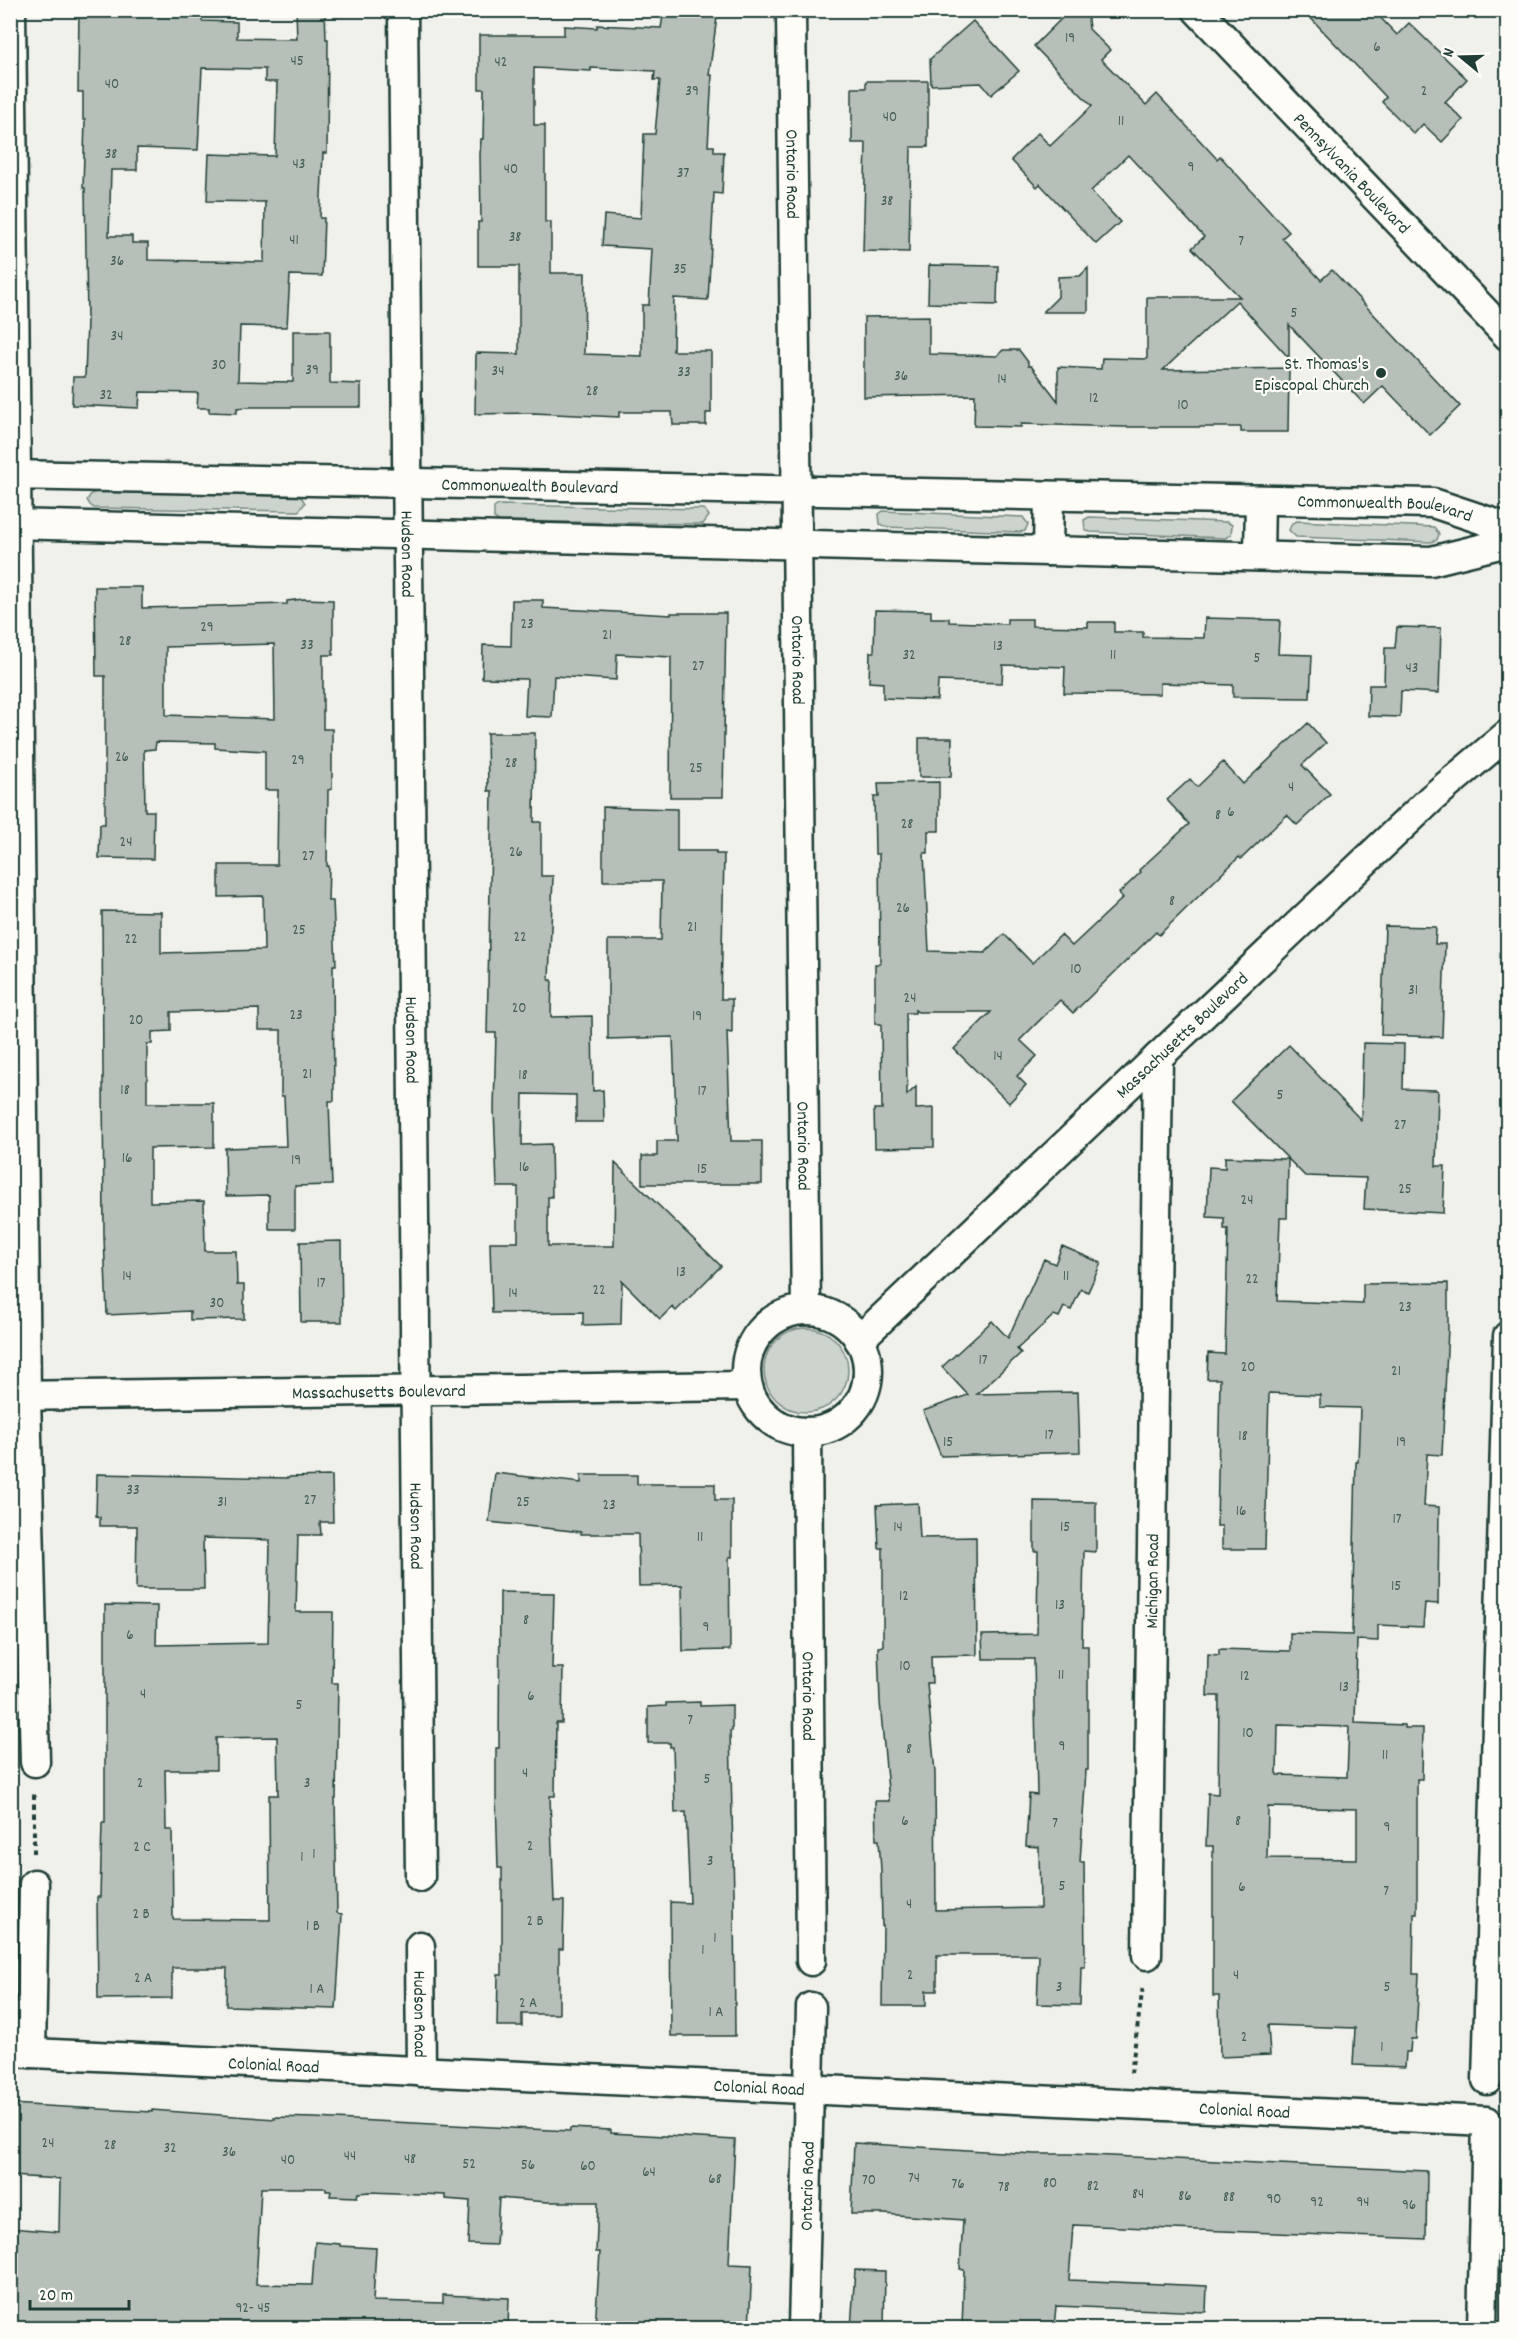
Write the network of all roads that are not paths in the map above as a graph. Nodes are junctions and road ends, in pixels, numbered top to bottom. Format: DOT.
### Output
graph roads {
  1 [pos="11,10"];
  2 [pos="403,10"];
  3 [pos="791,10"];
  4 [pos="1197,10"];
  5 [pos="1508,336"];
  6 [pos="13,475"];
  7 [pos="406,483"];
  8 [pos="796,490"];
  9 [pos="1049,496"];
  10 [pos="1260,500"];
  11 [pos="14,524"];
  12 [pos="1508,528"];
  13 [pos="406,534"];
  14 [pos="1508,542"];
  15 [pos="797,544"];
  16 [pos="1048,551"];
  17 [pos="1259,556"];
  18 [pos="1508,734"];
  19 [pos="1158,1057"];
  20 [pos="806,1310"];
  21 [pos="1508,1336"];
  22 [pos="859,1340"];
  23 [pos="747,1386"];
  24 [pos="416,1392"];
  25 [pos="18,1396"];
  26 [pos="807,1432"];
  27 [pos="34,1762"];
  28 [pos="420,1877"];
  29 [pos="34,1884"];
  30 [pos="420,1946"];
  31 [pos="1147,1955"];
  32 [pos="811,1960"];
  33 [pos="811,2007"];
  34 [pos="21,2053"];
  35 [pos="421,2072"];
  36 [pos="1487,2080"];
  37 [pos="809,2090"];
  38 [pos="803,2328"];
  39 [pos="1482,2328"];
  1 -- 6 [label="street"];
  2 -- 7 [label="street, Hudson Road"];
  3 -- 8 [label="street, Ontario Road"];
  4 -- 5 [label="street, Pennsylvania Boulevard"];
  6 -- 7 [label="street, Commonwealth Boulevard"];
  6 -- 11 [label="street"];
  7 -- 8 [label="street, Commonwealth Boulevard"];
  7 -- 13 [label="street, Hudson Road"];
  8 -- 9 [label="street, Commonwealth Boulevard"];
  8 -- 15 [label="street, Ontario Road"];
  9 -- 10 [label="street, Commonwealth Boulevard"];
  9 -- 16 [label="street"];
  10 -- 12 [label="street, Commonwealth Boulevard"];
  10 -- 17 [label="street"];
  11 -- 13 [label="street, Commonwealth Boulevard"];
  11 -- 25 [label="street"];
  13 -- 15 [label="street, Commonwealth Boulevard"];
  13 -- 24 [label="street, Hudson Road"];
  14 -- 17 [label="street, Commonwealth Boulevard"];
  15 -- 16 [label="street, Commonwealth Boulevard"];
  15 -- 20 [label="street, Ontario Road"];
  16 -- 17 [label="street, Commonwealth Boulevard"];
  18 -- 19 [label="street, Massachusetts Boulevard"];
  19 -- 22 [label="street, Massachusetts Boulevard"];
  19 -- 31 [label="street, Michigan Road"];
  20 -- 22 [label="street"];
  20 -- 23 [label="street"];
  21 -- 36 [label="street"];
  22 -- 26 [label="street"];
  23 -- 24 [label="street, Massachusetts Boulevard"];
  23 -- 26 [label="street"];
  24 -- 25 [label="street, Massachusetts Boulevard"];
  24 -- 28 [label="street, Hudson Road"];
  25 -- 27 [label="street"];
  26 -- 32 [label="street, Ontario Road"];
  29 -- 34 [label="street"];
  30 -- 35 [label="street, Hudson Road"];
  33 -- 37 [label="street, Ontario Road"];
  34 -- 35 [label="street, Colonial Road"];
  35 -- 37 [label="street, Colonial Road"];
  37 -- 38 [label="street, Ontario Road"];
  37 -- 39 [label="street, Colonial Road"];
}
